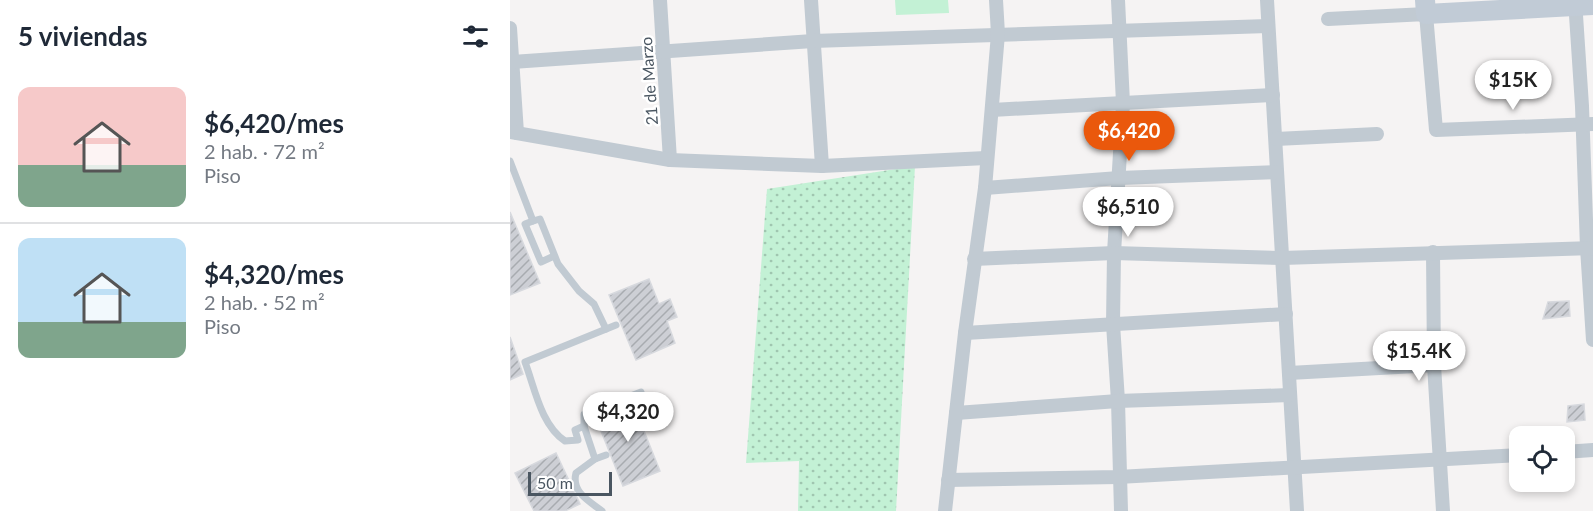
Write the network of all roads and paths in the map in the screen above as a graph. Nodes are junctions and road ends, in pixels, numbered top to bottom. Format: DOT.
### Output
graph roads {
  1 [pos="660,0"];
  2 [pos="811,0"];
  3 [pos="996,0"];
  4 [pos="1118,0"];
  5 [pos="1268,0"];
  6 [pos="1581,4"];
  7 [pos="1426,7"];
  8 [pos="1329,19"];
  9 [pos="1268,26"];
  10 [pos="510,28"];
  11 [pos="1120,32"];
  12 [pos="998,34"];
  13 [pos="813,41"];
  14 [pos="664,52"];
  15 [pos="512,62"];
  16 [pos="1273,95"];
  17 [pos="1123,103"];
  18 [pos="992,110"];
  19 [pos="1588,124"];
  20 [pos="514,133"];
  21 [pos="1377,134"];
  22 [pos="1276,139"];
  23 [pos="986,158"];
  24 [pos="670,160"];
  25 [pos="510,161"];
  26 [pos="822,166"];
  27 [pos="1276,172"];
  28 [pos="1119,178"];
  29 [pos="985,188"];
  30 [pos="533,221"];
  31 [pos="1590,248"];
  32 [pos="1433,252"];
  33 [pos="1114,253"];
  34 [pos="554,256"];
  35 [pos="1282,258"];
  36 [pos="974,259"];
  37 [pos="1286,315"];
  38 [pos="1113,324"];
  39 [pos="616,326"];
  40 [pos="606,329"];
  41 [pos="964,333"];
  42 [pos="1593,340"];
  43 [pos="1434,366"];
  44 [pos="1289,373"];
  45 [pos="641,392"];
  46 [pos="1290,394"];
  47 [pos="1118,401"];
  48 [pos="956,412"];
  49 [pos="584,426"];
  50 [pos="588,436"];
  51 [pos="578,440"];
  52 [pos="1593,450"];
  53 [pos="1575,451"];
  54 [pos="606,455"];
  55 [pos="1509,456"];
  56 [pos="595,459"];
  57 [pos="1440,460"];
  58 [pos="1294,468"];
  59 [pos="1118,477"];
  60 [pos="948,480"];
  61 [pos="602,511"];
  62 [pos="945,511"];
  63 [pos="1120,511"];
  64 [pos="1297,511"];
  65 [pos="1443,511"];
  1 -- 14 [label="street, 21 de Marzo"];
  2 -- 13 [label="street"];
  3 -- 12 [label="street"];
  4 -- 11 [label="street"];
  5 -- 9 [label="street"];
  6 -- 7 [label="street"];
  6 -- 19 [label="street"];
  7 -- 8 [label="street"];
  7 -- 19 [label="street"];
  9 -- 11 [label="street"];
  9 -- 16 [label="street"];
  10 -- 15 [label="street"];
  11 -- 12 [label="street"];
  11 -- 17 [label="street"];
  12 -- 13 [label="street"];
  12 -- 18 [label="street"];
  13 -- 14 [label="street"];
  13 -- 26 [label="street"];
  14 -- 15 [label="street"];
  14 -- 24 [label="street, 21 de Marzo"];
  15 -- 20 [label="street"];
  16 -- 17 [label="street"];
  16 -- 22 [label="street"];
  17 -- 18 [label="street"];
  17 -- 28 [label="street"];
  18 -- 23 [label="street"];
  19 -- 31 [label="street"];
  20 -- 24 [label="street"];
  21 -- 22 [label="street"];
  22 -- 27 [label="street"];
  23 -- 26 [label="street"];
  23 -- 29 [label="street"];
  24 -- 26 [label="street"];
  25 -- 30 [label="lane"];
  27 -- 28 [label="street"];
  27 -- 35 [label="street"];
  28 -- 29 [label="street"];
  28 -- 33 [label="street"];
  29 -- 36 [label="street"];
  30 -- 34 [label="lane"];
  30 -- 34 [label="lane"];
  31 -- 32 [label="street"];
  31 -- 42 [label="street"];
  32 -- 35 [label="street"];
  32 -- 43 [label="street"];
  33 -- 35 [label="street"];
  33 -- 36 [label="street"];
  33 -- 38 [label="street"];
  34 -- 40 [label="lane"];
  35 -- 37 [label="street"];
  36 -- 41 [label="street"];
  37 -- 38 [label="street"];
  37 -- 44 [label="street"];
  38 -- 41 [label="street"];
  38 -- 47 [label="street"];
  39 -- 40 [label="lane"];
  40 -- 51 [label="lane"];
  41 -- 48 [label="street"];
  43 -- 44 [label="street"];
  43 -- 57 [label="street"];
  44 -- 46 [label="street"];
  45 -- 49 [label="lane"];
  46 -- 47 [label="street"];
  46 -- 58 [label="street"];
  47 -- 48 [label="street"];
  47 -- 59 [label="street"];
  48 -- 60 [label="street"];
  49 -- 50 [label="lane"];
  49 -- 51 [label="lane"];
  50 -- 51 [label="lane"];
  50 -- 56 [label="lane"];
  52 -- 53 [label="street"];
  54 -- 56 [label="lane"];
  55 -- 57 [label="street"];
  56 -- 61 [label="lane"];
  57 -- 58 [label="street"];
  57 -- 65 [label="street"];
  58 -- 59 [label="street"];
  58 -- 64 [label="street"];
  59 -- 60 [label="street"];
  59 -- 63 [label="street"];
  60 -- 62 [label="street"];
}
